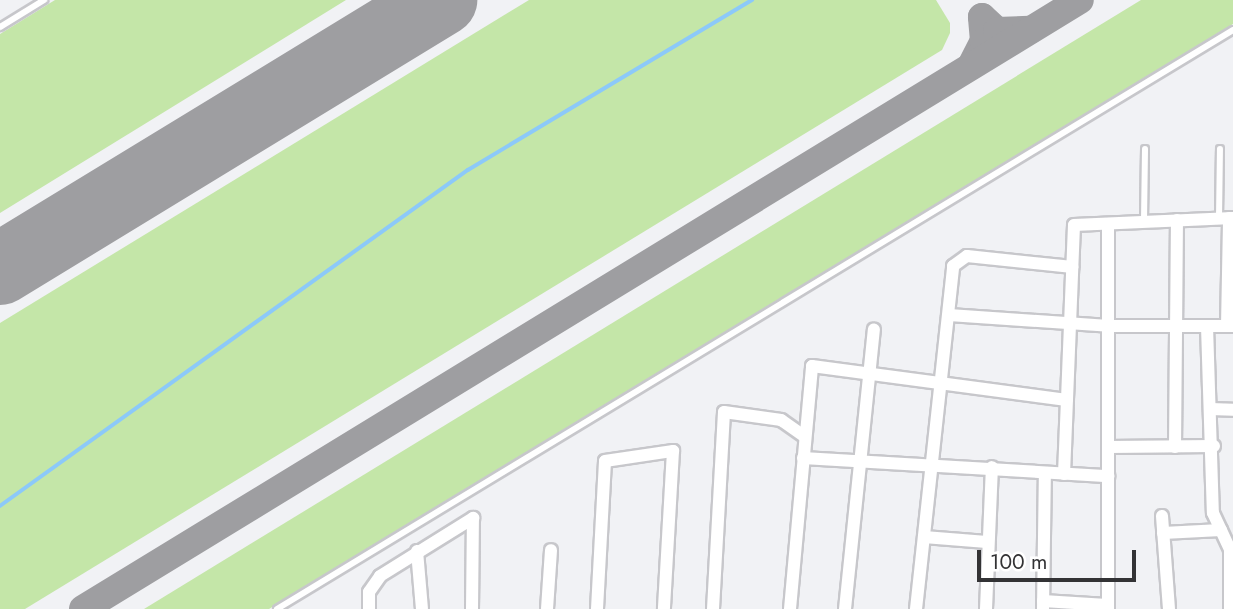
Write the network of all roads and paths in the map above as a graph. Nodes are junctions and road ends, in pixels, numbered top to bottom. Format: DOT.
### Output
graph roads {
  1 [pos="44,0"];
  2 [pos="0,27"];
  3 [pos="1233,30"];
  4 [pos="1145,149"];
  5 [pos="1220,149"];
  6 [pos="1227,218"];
  7 [pos="1177,220"];
  8 [pos="1144,221"];
  9 [pos="1108,224"];
  10 [pos="1072,267"];
  11 [pos="948,315"];
  12 [pos="1070,324"];
  13 [pos="1108,326"];
  14 [pos="1174,326"];
  15 [pos="1208,326"];
  16 [pos="1230,326"];
  17 [pos="874,329"];
  18 [pos="869,374"];
  19 [pos="942,384"];
  20 [pos="1067,400"];
  21 [pos="1210,409"];
  22 [pos="1233,410"];
  23 [pos="805,438"];
  24 [pos="1213,446"];
  25 [pos="1108,447"];
  26 [pos="1175,447"];
  27 [pos="803,458"];
  28 [pos="860,462"];
  29 [pos="933,467"];
  30 [pos="992,467"];
  31 [pos="1045,474"];
  32 [pos="1064,474"];
  33 [pos="1108,476"];
  34 [pos="1162,516"];
  35 [pos="1221,530"];
  36 [pos="1163,533"];
  37 [pos="924,537"];
  38 [pos="987,542"];
  39 [pos="551,550"];
  40 [pos="418,551"];
  41 [pos="1043,605"];
  42 [pos="1107,607"];
  43 [pos="277,609"];
  44 [pos="369,609"];
  45 [pos="422,609"];
  46 [pos="472,609"];
  47 [pos="547,609"];
  48 [pos="597,609"];
  49 [pos="664,609"];
  50 [pos="713,609"];
  51 [pos="790,609"];
  52 [pos="845,609"];
  53 [pos="916,609"];
  54 [pos="986,609"];
  55 [pos="1169,609"];
  56 [pos="1230,609"];
  1 -- 2 [label="lane"];
  3 -- 43 [label="lane"];
  4 -- 8 [label="lane"];
  5 -- 6 [label="lane"];
  6 -- 7 [label="street"];
  6 -- 16 [label="street"];
  7 -- 8 [label="street"];
  7 -- 14 [label="street"];
  8 -- 9 [label="street"];
  9 -- 10 [label="street"];
  9 -- 13 [label="street"];
  10 -- 11 [label="street"];
  10 -- 12 [label="street"];
  11 -- 12 [label="street"];
  11 -- 19 [label="street"];
  12 -- 13 [label="street"];
  12 -- 20 [label="street"];
  13 -- 14 [label="street"];
  13 -- 25 [label="street"];
  14 -- 15 [label="street"];
  14 -- 26 [label="street"];
  15 -- 16 [label="street"];
  15 -- 21 [label="street"];
  17 -- 18 [label="street"];
  18 -- 19 [label="street"];
  18 -- 23 [label="street"];
  18 -- 28 [label="street"];
  19 -- 20 [label="street"];
  19 -- 29 [label="street"];
  20 -- 32 [label="street"];
  21 -- 22 [label="street"];
  21 -- 24 [label="street"];
  23 -- 27 [label="street"];
  23 -- 50 [label="street"];
  24 -- 26 [label="street"];
  24 -- 35 [label="street"];
  25 -- 26 [label="street"];
  25 -- 33 [label="street"];
  27 -- 28 [label="street"];
  27 -- 51 [label="street"];
  28 -- 29 [label="street"];
  28 -- 52 [label="street"];
  29 -- 30 [label="street"];
  29 -- 37 [label="street"];
  30 -- 31 [label="street"];
  30 -- 38 [label="street"];
  31 -- 32 [label="street"];
  31 -- 41 [label="street"];
  32 -- 33 [label="street"];
  33 -- 42 [label="street"];
  34 -- 36 [label="street"];
  35 -- 36 [label="street"];
  35 -- 56 [label="street"];
  36 -- 55 [label="street"];
  37 -- 38 [label="street"];
  37 -- 53 [label="street"];
  38 -- 54 [label="street"];
  39 -- 47 [label="street"];
  40 -- 44 [label="street"];
  40 -- 45 [label="street"];
  40 -- 46 [label="street"];
  41 -- 42 [label="street"];
  48 -- 49 [label="street"];
}
